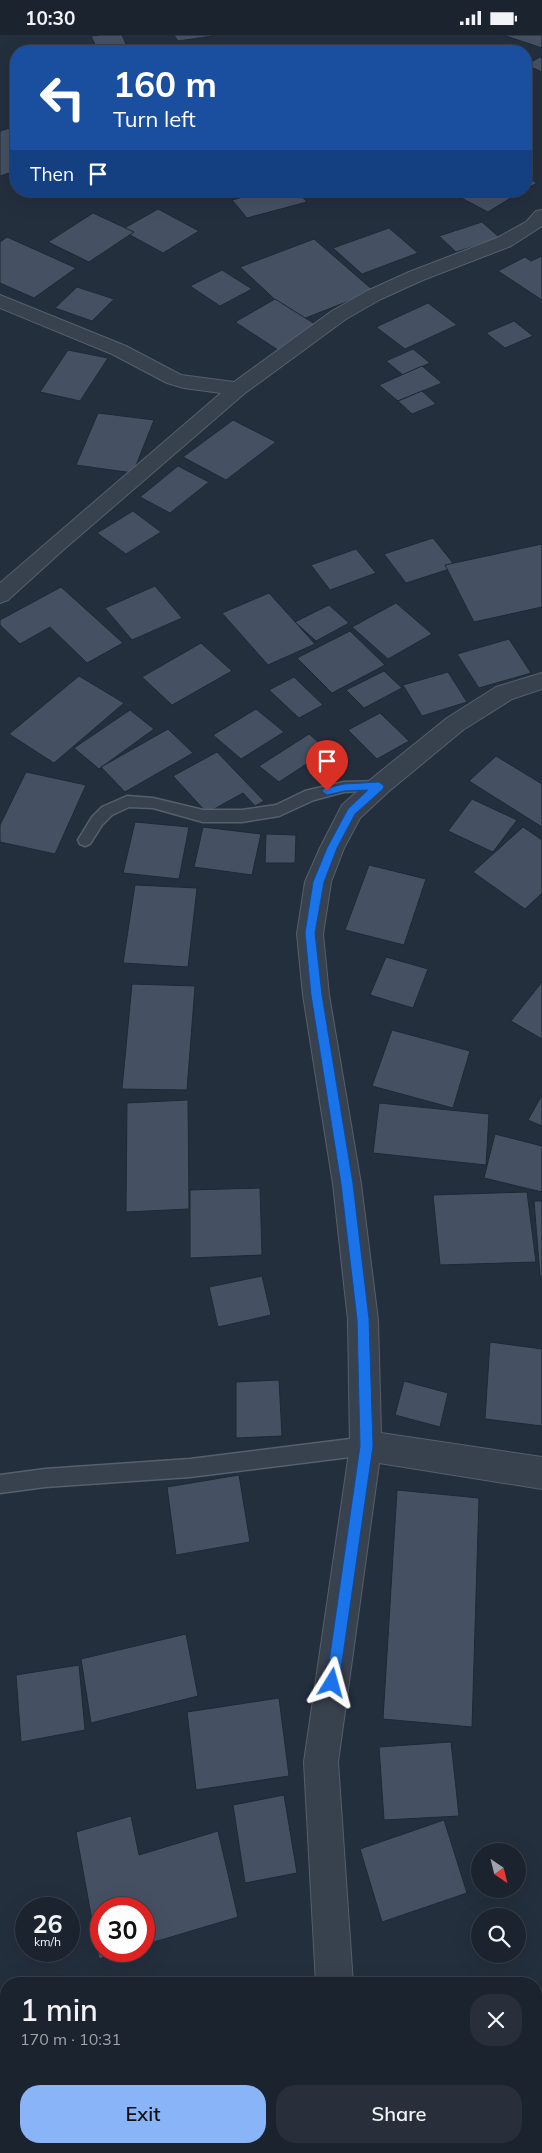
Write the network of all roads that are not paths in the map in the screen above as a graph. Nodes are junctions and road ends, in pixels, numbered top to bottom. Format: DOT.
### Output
graph roads {
  1 [pos="542,215"];
  2 [pos="0,301"];
  3 [pos="238,389"];
  4 [pos="0,595"];
  5 [pos="542,681"];
  6 [pos="379,786"];
  7 [pos="86,840"];
  8 [pos="366,1446"];
  9 [pos="542,1473"];
  10 [pos="0,1484"];
  11 [pos="335,1977"];
  1 -- 3 [label="street"];
  2 -- 3 [label="street"];
  3 -- 4 [label="street"];
  5 -- 6 [label="street"];
  6 -- 7 [label="lane"];
  6 -- 8 [label="street"];
  8 -- 9 [label="street"];
  8 -- 10 [label="lane"];
  8 -- 11 [label="street"];
}
